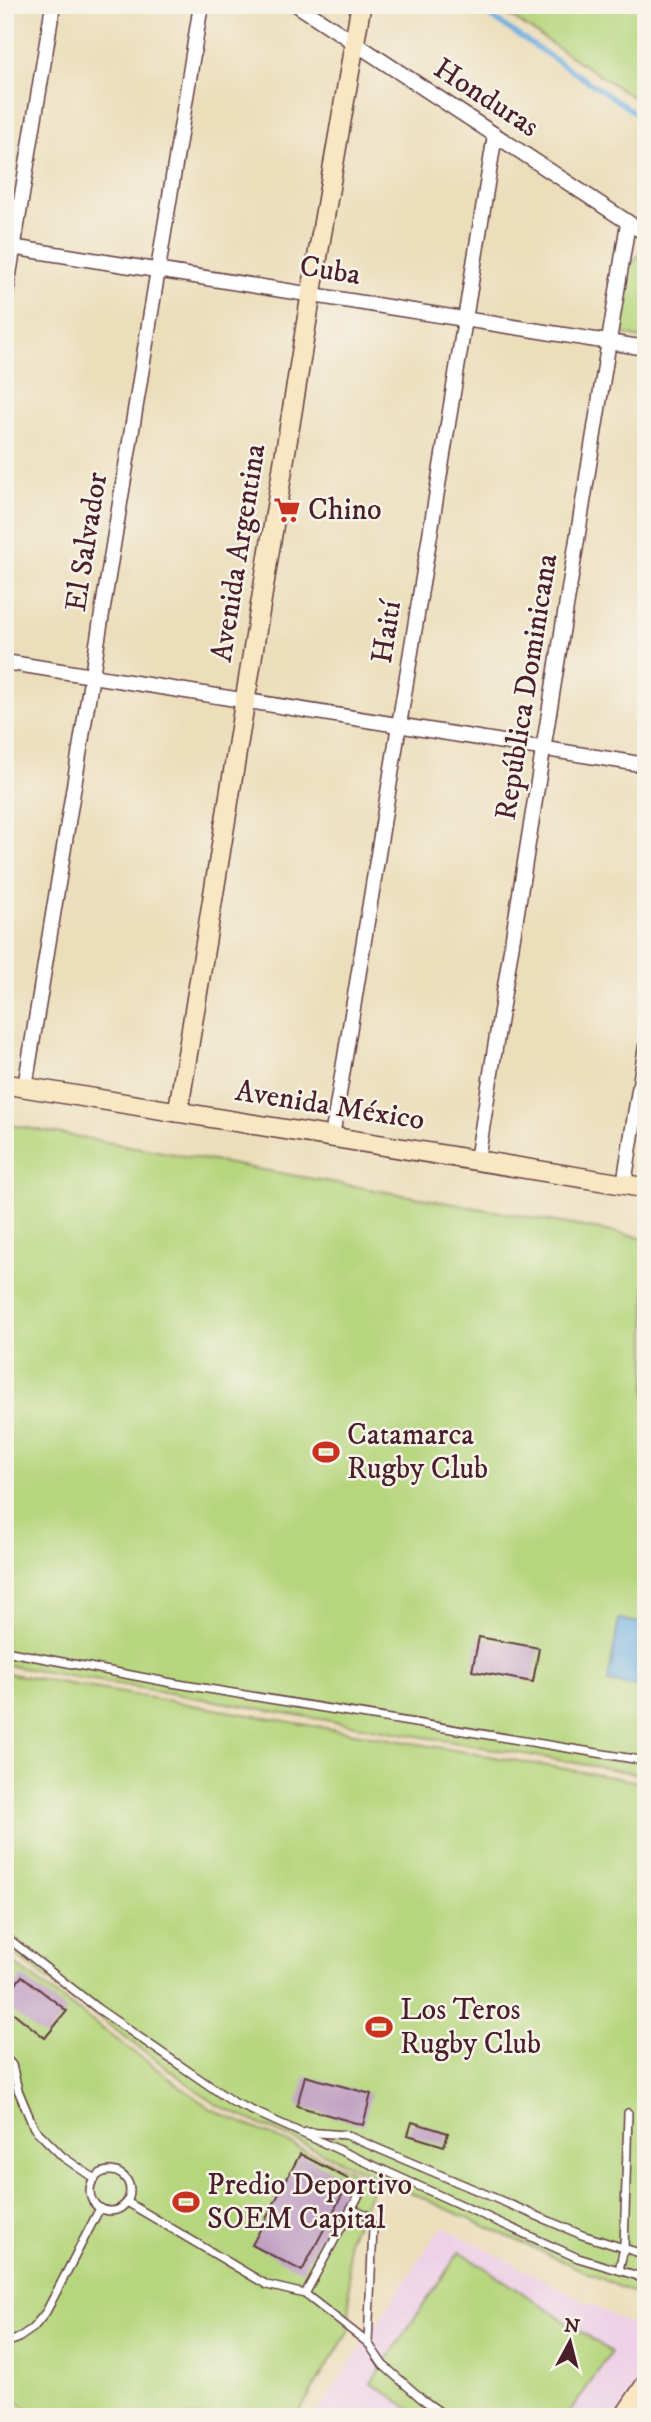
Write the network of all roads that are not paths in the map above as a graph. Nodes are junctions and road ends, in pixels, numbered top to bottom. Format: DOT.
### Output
graph roads {
  1 [pos="53,5"];
  2 [pos="201,5"];
  3 [pos="297,5"];
  4 [pos="361,5"];
  5 [pos="355,44"];
  6 [pos="495,135"];
  7 [pos="628,223"];
  8 [pos="646,234"];
  9 [pos="10,247"];
  10 [pos="158,270"];
  11 [pos="311,295"];
  12 [pos="5,299"];
  13 [pos="465,319"];
  14 [pos="609,342"];
  15 [pos="646,348"];
  16 [pos="5,662"];
  17 [pos="92,676"];
  18 [pos="245,701"];
  19 [pos="398,726"];
  20 [pos="543,749"];
  21 [pos="646,765"];
  22 [pos="646,1046"];
  23 [pos="5,1084"];
  24 [pos="26,1087"];
  25 [pos="178,1112"];
  26 [pos="332,1137"];
  27 [pos="477,1160"];
  28 [pos="624,1184"];
  29 [pos="646,1188"];
  30 [pos="5,1651"];
  31 [pos="646,1761"];
  32 [pos="5,1936"];
  33 [pos="5,2057"];
  34 [pos="628,2113"];
  35 [pos="298,2132"];
  36 [pos="95,2179"];
  37 [pos="360,2193"];
  38 [pos="127,2202"];
  39 [pos="100,2208"];
  40 [pos="351,2208"];
  41 [pos="624,2248"];
  42 [pos="646,2255"];
  43 [pos="619,2270"];
  44 [pos="646,2281"];
  45 [pos="305,2294"];
  46 [pos="5,2343"];
  47 [pos="368,2343"];
  48 [pos="646,2384"];
  49 [pos="447,2417"];
  50 [pos="624,2417"];
  1 -- 9 [label="street"];
  2 -- 10 [label="street, El Salvador"];
  3 -- 5 [label="street, Honduras"];
  4 -- 5 [label="street, Avenida Argentina"];
  5 -- 6 [label="street, Honduras"];
  5 -- 11 [label="street, Avenida Argentina"];
  6 -- 7 [label="street, Honduras"];
  6 -- 13 [label="street, Haití"];
  7 -- 8 [label="street, Honduras"];
  7 -- 14 [label="street, República Dominicana"];
  9 -- 10 [label="street, Cuba"];
  9 -- 12 [label="street"];
  10 -- 11 [label="street, Cuba"];
  10 -- 17 [label="street, El Salvador"];
  11 -- 13 [label="street, Cuba"];
  11 -- 18 [label="street, Avenida Argentina"];
  13 -- 14 [label="street, Cuba"];
  13 -- 19 [label="street, Haití"];
  14 -- 15 [label="street, Cuba"];
  14 -- 20 [label="street, República Dominicana"];
  16 -- 17 [label="street"];
  17 -- 18 [label="street"];
  17 -- 24 [label="street, El Salvador"];
  18 -- 19 [label="street"];
  18 -- 25 [label="street, Avenida Argentina"];
  19 -- 20 [label="street"];
  19 -- 26 [label="street, Haití"];
  20 -- 21 [label="street"];
  20 -- 27 [label="street, República Dominicana"];
  22 -- 28 [label="street"];
  23 -- 24 [label="street, Avenida México"];
  24 -- 25 [label="street, Avenida México"];
  25 -- 26 [label="street, Avenida México"];
  26 -- 27 [label="street, Avenida México"];
  27 -- 28 [label="street, Avenida México"];
  28 -- 29 [label="street, Avenida México"];
  30 -- 31 [label="lane"];
  32 -- 35 [label="lane"];
  33 -- 36 [label="lane"];
  34 -- 41 [label="lane"];
  35 -- 41 [label="lane"];
  35 -- 43 [label="lane"];
  36 -- 38 [label="lane"];
  36 -- 39 [label="lane"];
  37 -- 40 [label="lane"];
  38 -- 39 [label="lane"];
  38 -- 45 [label="lane"];
  39 -- 46 [label="lane"];
  40 -- 45 [label="lane"];
  40 -- 47 [label="lane"];
  41 -- 42 [label="lane"];
  41 -- 43 [label="lane"];
  43 -- 44 [label="lane"];
  45 -- 47 [label="lane"];
  47 -- 49 [label="lane"];
  48 -- 50 [label="street"];
}
